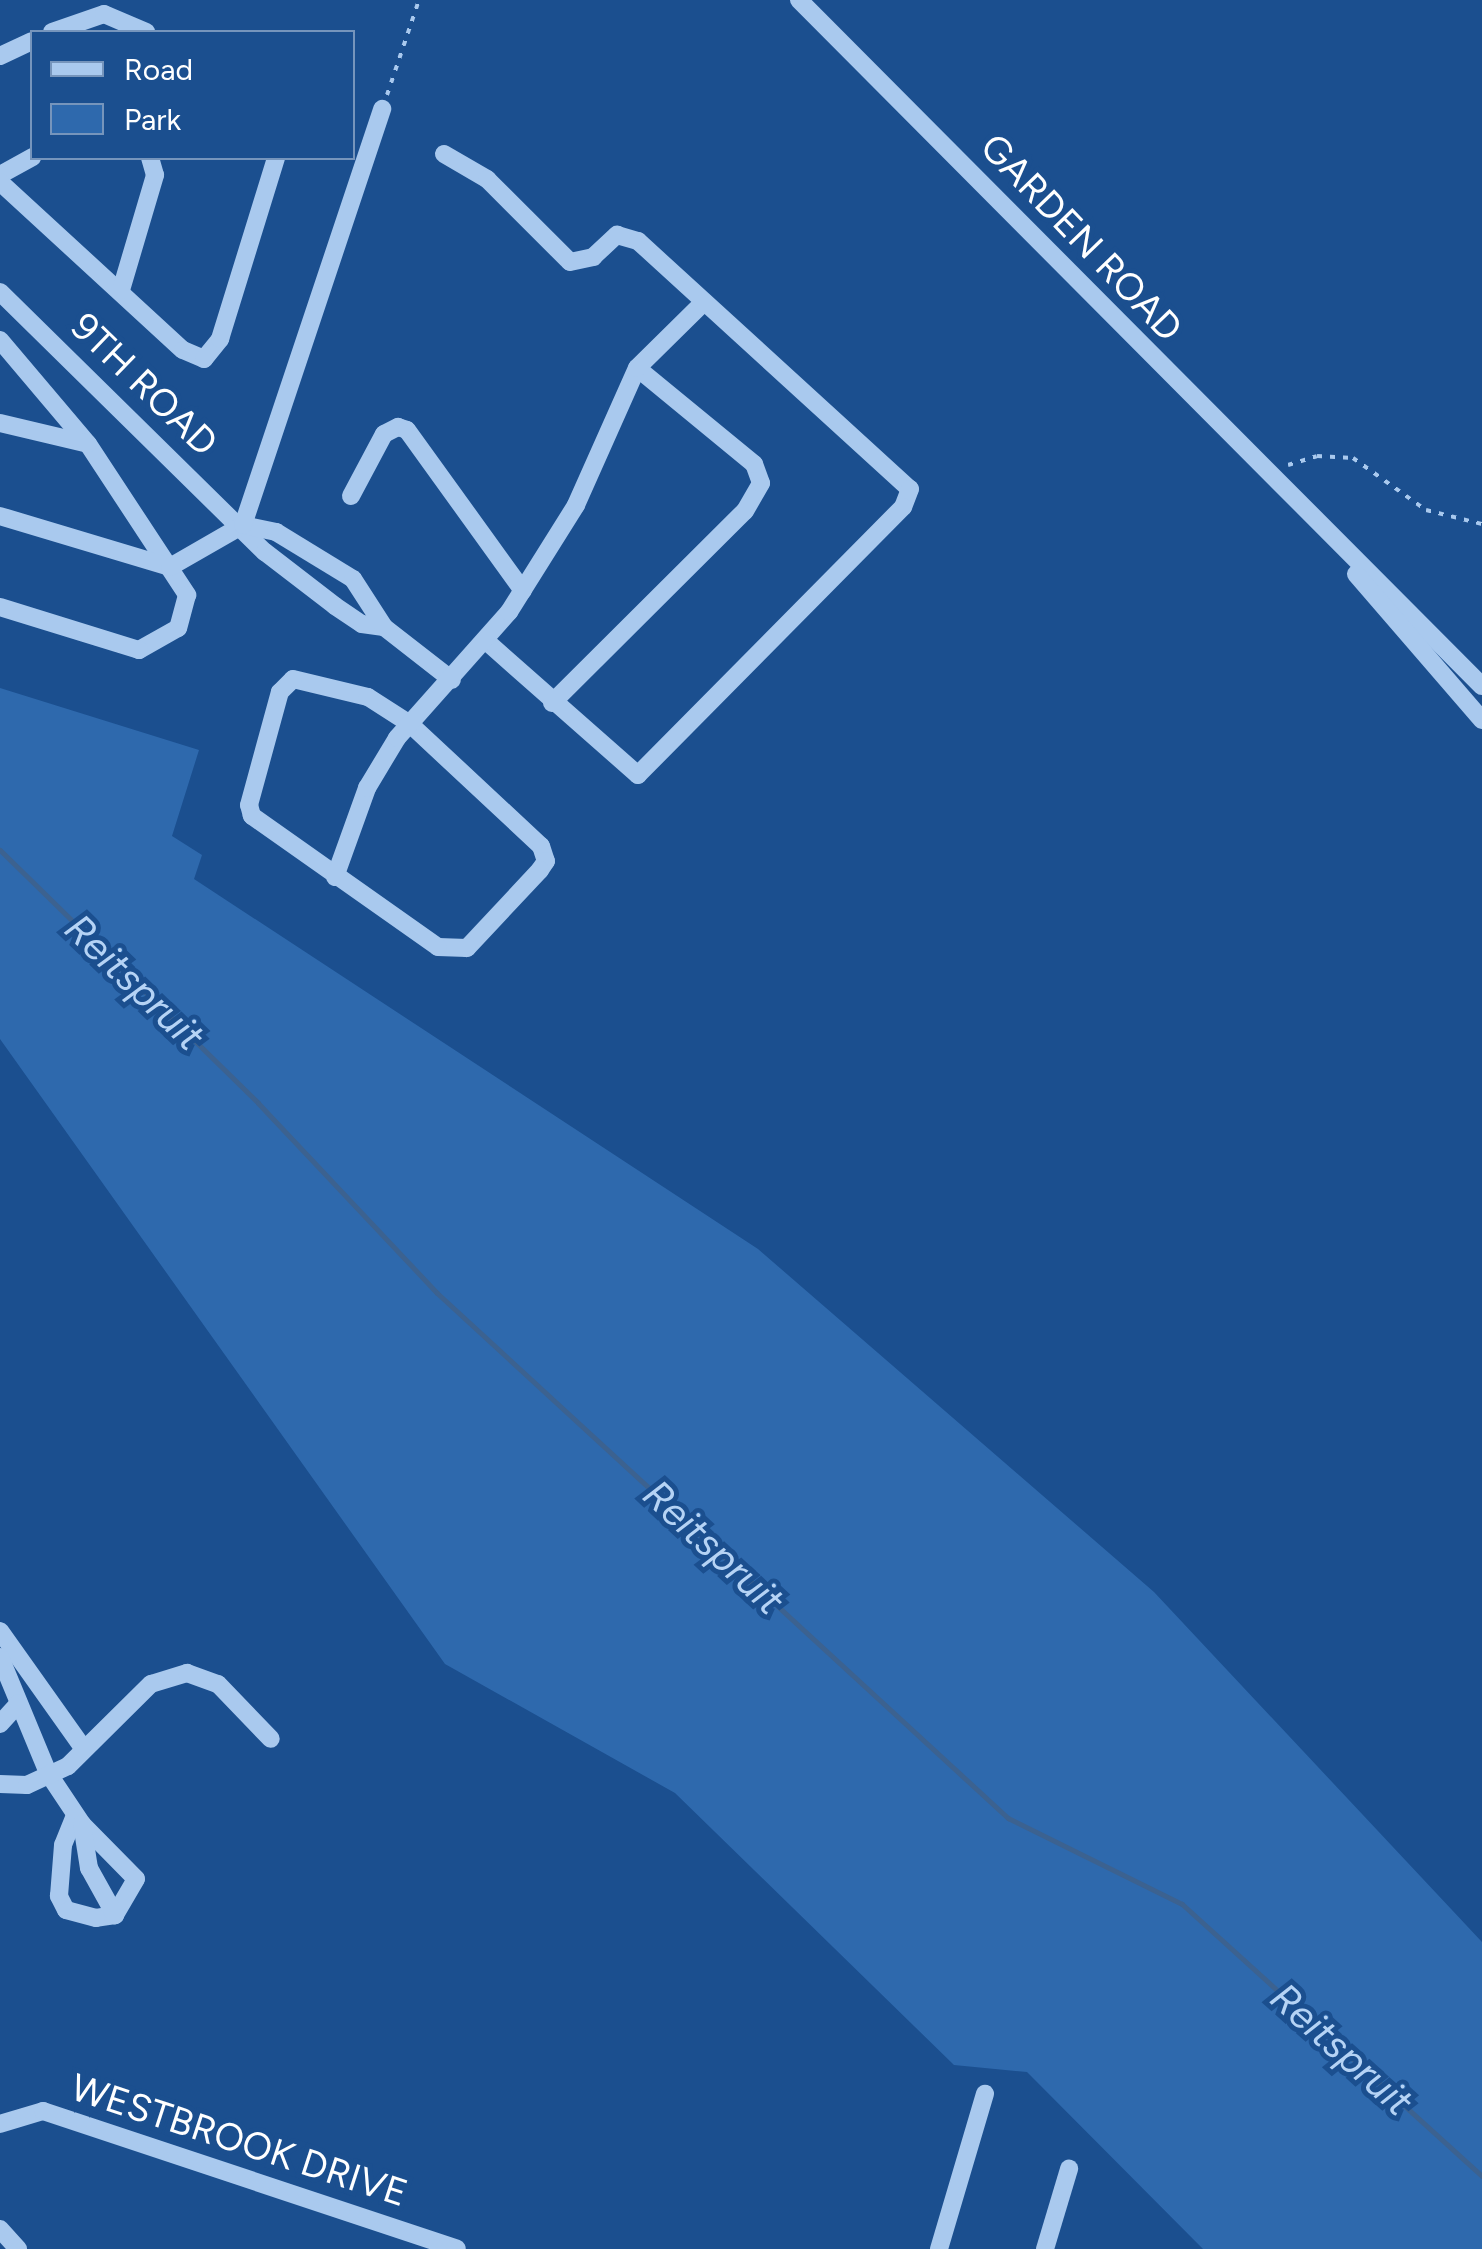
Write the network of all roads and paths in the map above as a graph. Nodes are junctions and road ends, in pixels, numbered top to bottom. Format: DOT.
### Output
graph roads {
  1 [pos="419,0"];
  2 [pos="799,0"];
  3 [pos="58,30"];
  4 [pos="141,30"];
  5 [pos="30,42"];
  6 [pos="0,56"];
  7 [pos="382,109"];
  8 [pos="444,154"];
  9 [pos="30,158"];
  10 [pos="150,160"];
  11 [pos="275,160"];
  12 [pos="0,179"];
  13 [pos="121,290"];
  14 [pos="0,292"];
  15 [pos="704,302"];
  16 [pos="0,340"];
  17 [pos="637,368"];
  18 [pos="0,423"];
  19 [pos="88,444"];
  20 [pos="1270,477"];
  21 [pos="351,496"];
  22 [pos="0,516"];
  23 [pos="1315,523"];
  24 [pos="1482,524"];
  25 [pos="244,525"];
  26 [pos="170,567"];
  27 [pos="523,591"];
  28 [pos="0,607"];
  29 [pos="384,627"];
  30 [pos="485,640"];
  31 [pos="1478,679"];
  32 [pos="452,680"];
  33 [pos="552,702"];
  34 [pos="1482,720"];
  35 [pos="410,724"];
  36 [pos="335,877"];
  37 [pos="0,1631"];
  38 [pos="0,1657"];
  39 [pos="18,1704"];
  40 [pos="0,1724"];
  41 [pos="271,1740"];
  42 [pos="84,1749"];
  43 [pos="48,1773"];
  44 [pos="0,1784"];
  45 [pos="78,1820"];
  46 [pos="115,1915"];
  47 [pos="984,2094"];
  48 [pos="0,2124"];
  49 [pos="1069,2169"];
  50 [pos="0,2228"];
  51 [pos="18,2249"];
  52 [pos="457,2249"];
  53 [pos="939,2249"];
  54 [pos="1046,2249"];
  1 -- 7 [label="path"];
  2 -- 20 [label="street, GARDEN ROAD"];
  3 -- 4 [label="street"];
  5 -- 6 [label="street"];
  7 -- 25 [label="street"];
  8 -- 15 [label="street"];
  9 -- 12 [label="street"];
  10 -- 13 [label="street"];
  11 -- 13 [label="street"];
  12 -- 13 [label="street"];
  14 -- 25 [label="street, 9TH ROAD"];
  15 -- 17 [label="street"];
  15 -- 33 [label="street"];
  16 -- 19 [label="street"];
  17 -- 27 [label="street"];
  17 -- 33 [label="street"];
  18 -- 19 [label="street"];
  19 -- 26 [label="street"];
  20 -- 23 [label="street, GARDEN ROAD"];
  20 -- 24 [label="path"];
  21 -- 27 [label="street"];
  22 -- 26 [label="street"];
  23 -- 31 [label="street, GARDEN ROAD"];
  23 -- 34 [label="street, GARDEN ROAD"];
  25 -- 26 [label="street"];
  25 -- 29 [label="street, 9TH ROAD"];
  25 -- 29 [label="street"];
  26 -- 28 [label="street"];
  27 -- 30 [label="street"];
  29 -- 32 [label="street"];
  30 -- 32 [label="street"];
  30 -- 33 [label="street"];
  32 -- 35 [label="street"];
  35 -- 36 [label="street"];
  35 -- 36 [label="street"];
  35 -- 36 [label="street"];
  37 -- 42 [label="street"];
  38 -- 39 [label="street"];
  39 -- 40 [label="street"];
  39 -- 43 [label="street"];
  41 -- 42 [label="street"];
  42 -- 43 [label="street"];
  43 -- 44 [label="street"];
  43 -- 45 [label="street"];
  45 -- 46 [label="street"];
  45 -- 46 [label="street"];
  45 -- 46 [label="street"];
  47 -- 53 [label="street"];
  48 -- 52 [label="street, WESTBROOK DRIVE"];
  49 -- 54 [label="street"];
  50 -- 51 [label="street"];
}
